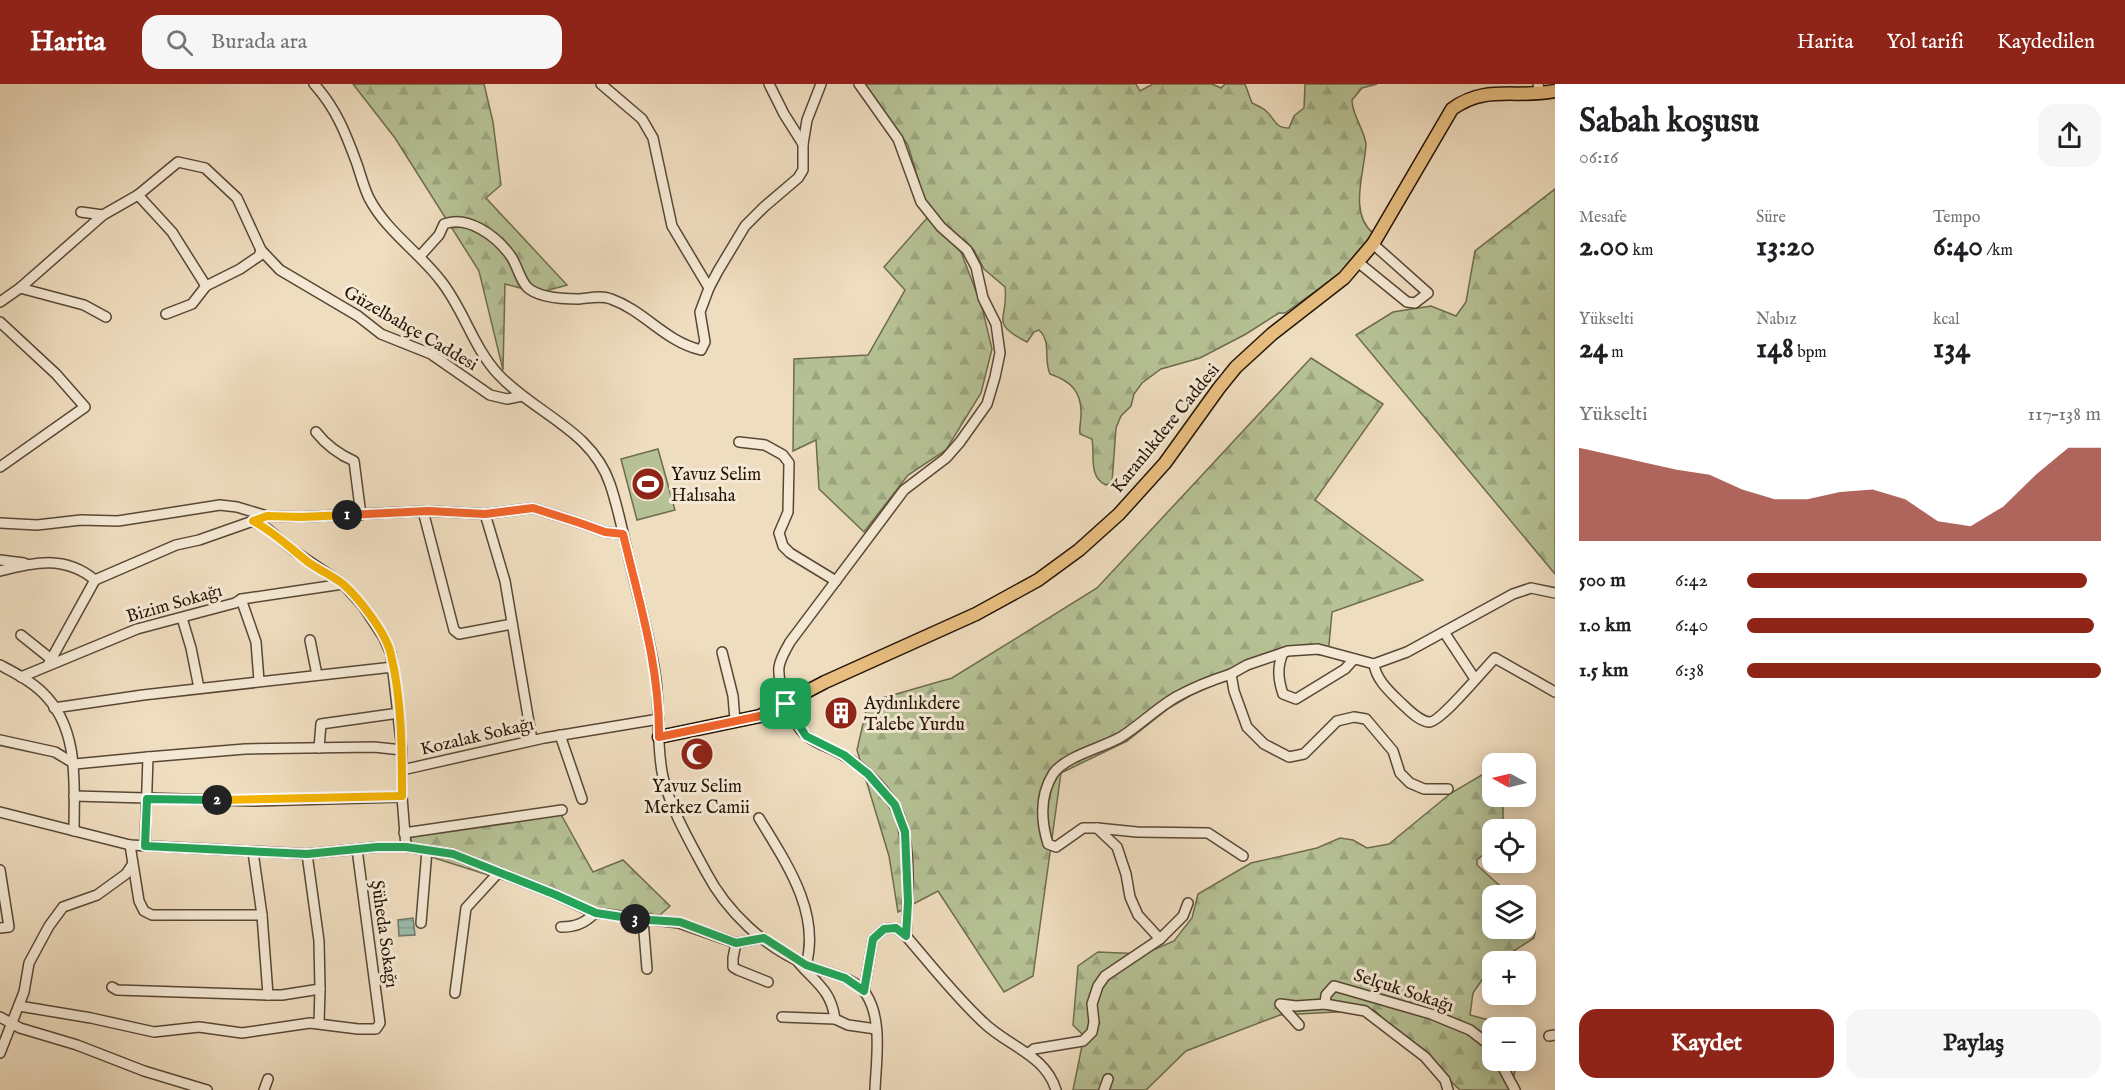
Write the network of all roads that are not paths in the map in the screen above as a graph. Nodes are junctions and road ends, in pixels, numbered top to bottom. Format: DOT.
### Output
graph roads {
  1 [pos="314,84"];
  2 [pos="601,84"];
  3 [pos="769,84"];
  4 [pos="820,84"];
  5 [pos="859,84"];
  6 [pos="1539,88"];
  7 [pos="1555,91"];
  8 [pos="803,144"];
  9 [pos="138,195"];
  10 [pos="81,212"];
  11 [pos="102,215"];
  12 [pos="1373,244"];
  13 [pos="261,250"];
  14 [pos="420,256"];
  15 [pos="1359,263"];
  16 [pos="206,286"];
  17 [pos="20,288"];
  18 [pos="709,288"];
  19 [pos="0,302"];
  20 [pos="165,314"];
  21 [pos="106,317"];
  22 [pos="0,322"];
  23 [pos="522,396"];
  24 [pos="316,432"];
  25 [pos="739,442"];
  26 [pos="0,467"];
  27 [pos="423,511"];
  28 [pos="485,514"];
  29 [pos="361,515"];
  30 [pos="267,516"];
  31 [pos="253,521"];
  32 [pos="0,523"];
  33 [pos="623,534"];
  34 [pos="0,560"];
  35 [pos="29,564"];
  36 [pos="0,571"];
  37 [pos="95,580"];
  38 [pos="836,581"];
  39 [pos="343,584"];
  40 [pos="1555,593"];
  41 [pos="241,599"];
  42 [pos="182,618"];
  43 [pos="512,624"];
  44 [pos="1444,632"];
  45 [pos="21,635"];
  46 [pos="310,640"];
  47 [pos="722,652"];
  48 [pos="1283,653"];
  49 [pos="1354,659"];
  50 [pos="50,662"];
  51 [pos="1374,664"];
  52 [pos="0,665"];
  53 [pos="393,667"];
  54 [pos="1231,674"];
  55 [pos="317,675"];
  56 [pos="21,677"];
  57 [pos="1475,679"];
  58 [pos="260,681"];
  59 [pos="199,688"];
  60 [pos="1555,692"];
  61 [pos="786,704"];
  62 [pos="54,708"];
  63 [pos="399,713"];
  64 [pos="659,719"];
  65 [pos="735,722"];
  66 [pos="560,735"];
  67 [pos="659,737"];
  68 [pos="0,740"];
  69 [pos="532,740"];
  70 [pos="319,748"];
  71 [pos="402,750"];
  72 [pos="147,757"];
  73 [pos="75,764"];
  74 [pos="402,770"];
  75 [pos="1448,789"];
  76 [pos="74,796"];
  77 [pos="402,796"];
  78 [pos="147,799"];
  79 [pos="582,799"];
  80 [pos="562,810"];
  81 [pos="0,812"];
  82 [pos="759,818"];
  83 [pos="1097,828"];
  84 [pos="74,831"];
  85 [pos="404,833"];
  86 [pos="130,845"];
  87 [pos="145,846"];
  88 [pos="406,847"];
  89 [pos="357,849"];
  90 [pos="427,850"];
  91 [pos="253,852"];
  92 [pos="307,854"];
  93 [pos="1243,856"];
  94 [pos="132,865"];
  95 [pos="0,870"];
  96 [pos="499,872"];
  97 [pos="1188,903"];
  98 [pos="596,913"];
  99 [pos="262,915"];
  100 [pos="643,920"];
  101 [pos="421,923"];
  102 [pos="561,927"];
  103 [pos="0,928"];
  104 [pos="906,936"];
  105 [pos="764,938"];
  106 [pos="1160,939"];
  107 [pos="736,943"];
  108 [pos="796,960"];
  109 [pos="806,965"];
  110 [pos="647,969"];
  111 [pos="768,982"];
  112 [pos="112,987"];
  113 [pos="320,989"];
  114 [pos="864,991"];
  115 [pos="455,993"];
  116 [pos="268,995"];
  117 [pos="1325,1004"];
  118 [pos="19,1006"];
  119 [pos="0,1017"];
  120 [pos="782,1017"];
  121 [pos="835,1019"];
  122 [pos="12,1023"];
  123 [pos="319,1023"];
  124 [pos="1299,1025"];
  125 [pos="876,1029"];
  126 [pos="1482,1039"];
  127 [pos="0,1053"];
  128 [pos="1029,1053"];
  129 [pos="1505,1071"];
  130 [pos="268,1079"];
  131 [pos="1108,1079"];
  132 [pos="207,1090"];
  133 [pos="264,1090"];
  134 [pos="875,1090"];
  135 [pos="1056,1090"];
  136 [pos="1104,1090"];
  137 [pos="1448,1090"];
  138 [pos="1515,1090"];
  1 -- 14 [label="street"];
  2 -- 18 [label="street"];
  3 -- 8 [label="street"];
  4 -- 8 [label="street"];
  5 -- 38 [label="street"];
  6 -- 7 [label="main road, Karanlıkdere Caddesi"];
  6 -- 12 [label="main road, Karanlıkdere Caddesi"];
  8 -- 18 [label="street"];
  9 -- 11 [label="street"];
  9 -- 13 [label="street, Güzelbahçe Caddesi"];
  9 -- 16 [label="street"];
  10 -- 11 [label="street"];
  11 -- 17 [label="street"];
  12 -- 15 [label="main road, Karanlıkdere Caddesi"];
  12 -- 15 [label="street"];
  13 -- 16 [label="street"];
  13 -- 23 [label="street, Güzelbahçe Caddesi"];
  14 -- 18 [label="street"];
  14 -- 23 [label="street"];
  15 -- 61 [label="main road, Karanlıkdere Caddesi"];
  16 -- 20 [label="street"];
  17 -- 19 [label="street"];
  17 -- 21 [label="street"];
  22 -- 26 [label="street"];
  23 -- 33 [label="street"];
  24 -- 29 [label="street"];
  25 -- 38 [label="street"];
  27 -- 28 [label="street"];
  27 -- 29 [label="street"];
  27 -- 43 [label="street"];
  28 -- 33 [label="street"];
  28 -- 43 [label="street"];
  29 -- 30 [label="street"];
  30 -- 31 [label="street"];
  30 -- 32 [label="street"];
  31 -- 37 [label="street"];
  31 -- 39 [label="street"];
  33 -- 64 [label="street"];
  34 -- 35 [label="street"];
  35 -- 36 [label="street"];
  35 -- 37 [label="street"];
  37 -- 50 [label="street"];
  38 -- 61 [label="street"];
  39 -- 41 [label="street, Bizim Sokağı"];
  39 -- 53 [label="street"];
  40 -- 44 [label="street"];
  41 -- 42 [label="street, Bizim Sokağı"];
  41 -- 58 [label="street"];
  42 -- 50 [label="street, Bizim Sokağı"];
  42 -- 59 [label="street"];
  43 -- 69 [label="street"];
  44 -- 51 [label="street"];
  44 -- 57 [label="street"];
  45 -- 50 [label="street"];
  46 -- 55 [label="street"];
  47 -- 65 [label="street"];
  48 -- 49 [label="street"];
  48 -- 49 [label="street"];
  48 -- 54 [label="street"];
  49 -- 51 [label="street"];
  50 -- 56 [label="street, Bizim Sokağı"];
  51 -- 57 [label="street"];
  52 -- 56 [label="street"];
  53 -- 55 [label="street"];
  53 -- 63 [label="street"];
  54 -- 75 [label="street"];
  54 -- 83 [label="street"];
  55 -- 58 [label="street"];
  56 -- 62 [label="street"];
  57 -- 60 [label="street"];
  58 -- 59 [label="street"];
  59 -- 62 [label="street"];
  61 -- 65 [label="main road, Karanlıkdere Caddesi"];
  61 -- 104 [label="street"];
  62 -- 73 [label="street"];
  63 -- 70 [label="street"];
  63 -- 71 [label="street"];
  64 -- 66 [label="street, Kozalak Sokağı"];
  64 -- 67 [label="street"];
  65 -- 67 [label="main road, Karanlıkdere Caddesi"];
  66 -- 69 [label="street, Kozalak Sokağı"];
  66 -- 79 [label="street, Kozalak Sokağı"];
  67 -- 105 [label="street"];
  68 -- 73 [label="street"];
  69 -- 74 [label="street, Kozalak Sokağı"];
  70 -- 71 [label="street"];
  70 -- 72 [label="street"];
  71 -- 74 [label="street"];
  72 -- 73 [label="street"];
  72 -- 78 [label="street"];
  73 -- 76 [label="street"];
  74 -- 77 [label="street"];
  76 -- 78 [label="street"];
  76 -- 84 [label="street"];
  77 -- 78 [label="street"];
  77 -- 85 [label="street"];
  78 -- 87 [label="street"];
  80 -- 85 [label="street"];
  81 -- 84 [label="street"];
  82 -- 109 [label="street"];
  83 -- 93 [label="street"];
  83 -- 106 [label="street"];
  84 -- 86 [label="street"];
  85 -- 88 [label="street"];
  86 -- 87 [label="street"];
  86 -- 94 [label="street"];
  87 -- 91 [label="street"];
  88 -- 89 [label="street"];
  88 -- 90 [label="street"];
  89 -- 92 [label="street"];
  89 -- 123 [label="street, Şüheda Sokağı"];
  90 -- 96 [label="street"];
  90 -- 101 [label="street"];
  91 -- 92 [label="street"];
  91 -- 99 [label="street"];
  92 -- 113 [label="street"];
  94 -- 99 [label="street"];
  94 -- 118 [label="street"];
  95 -- 103 [label="street"];
  96 -- 98 [label="street"];
  96 -- 115 [label="street"];
  97 -- 106 [label="street"];
  98 -- 100 [label="street"];
  98 -- 102 [label="street"];
  99 -- 116 [label="street"];
  100 -- 107 [label="street"];
  100 -- 110 [label="street"];
  104 -- 114 [label="street"];
  104 -- 128 [label="street"];
  105 -- 107 [label="street"];
  105 -- 108 [label="street"];
  106 -- 128 [label="street"];
  107 -- 111 [label="street"];
  108 -- 109 [label="street"];
  108 -- 121 [label="street"];
  109 -- 114 [label="street"];
  112 -- 116 [label="street"];
  113 -- 116 [label="street"];
  113 -- 123 [label="street"];
  114 -- 125 [label="street"];
  117 -- 124 [label="street"];
  117 -- 126 [label="street, Selçuk Sokağı"];
  117 -- 137 [label="street"];
  118 -- 122 [label="street"];
  118 -- 123 [label="street"];
  119 -- 122 [label="street"];
  120 -- 121 [label="street"];
  121 -- 125 [label="street"];
  122 -- 127 [label="street"];
  122 -- 132 [label="street"];
  125 -- 134 [label="street"];
  128 -- 135 [label="street"];
  129 -- 138 [label="street"];
  130 -- 133 [label="street"];
  131 -- 136 [label="street"];
}
